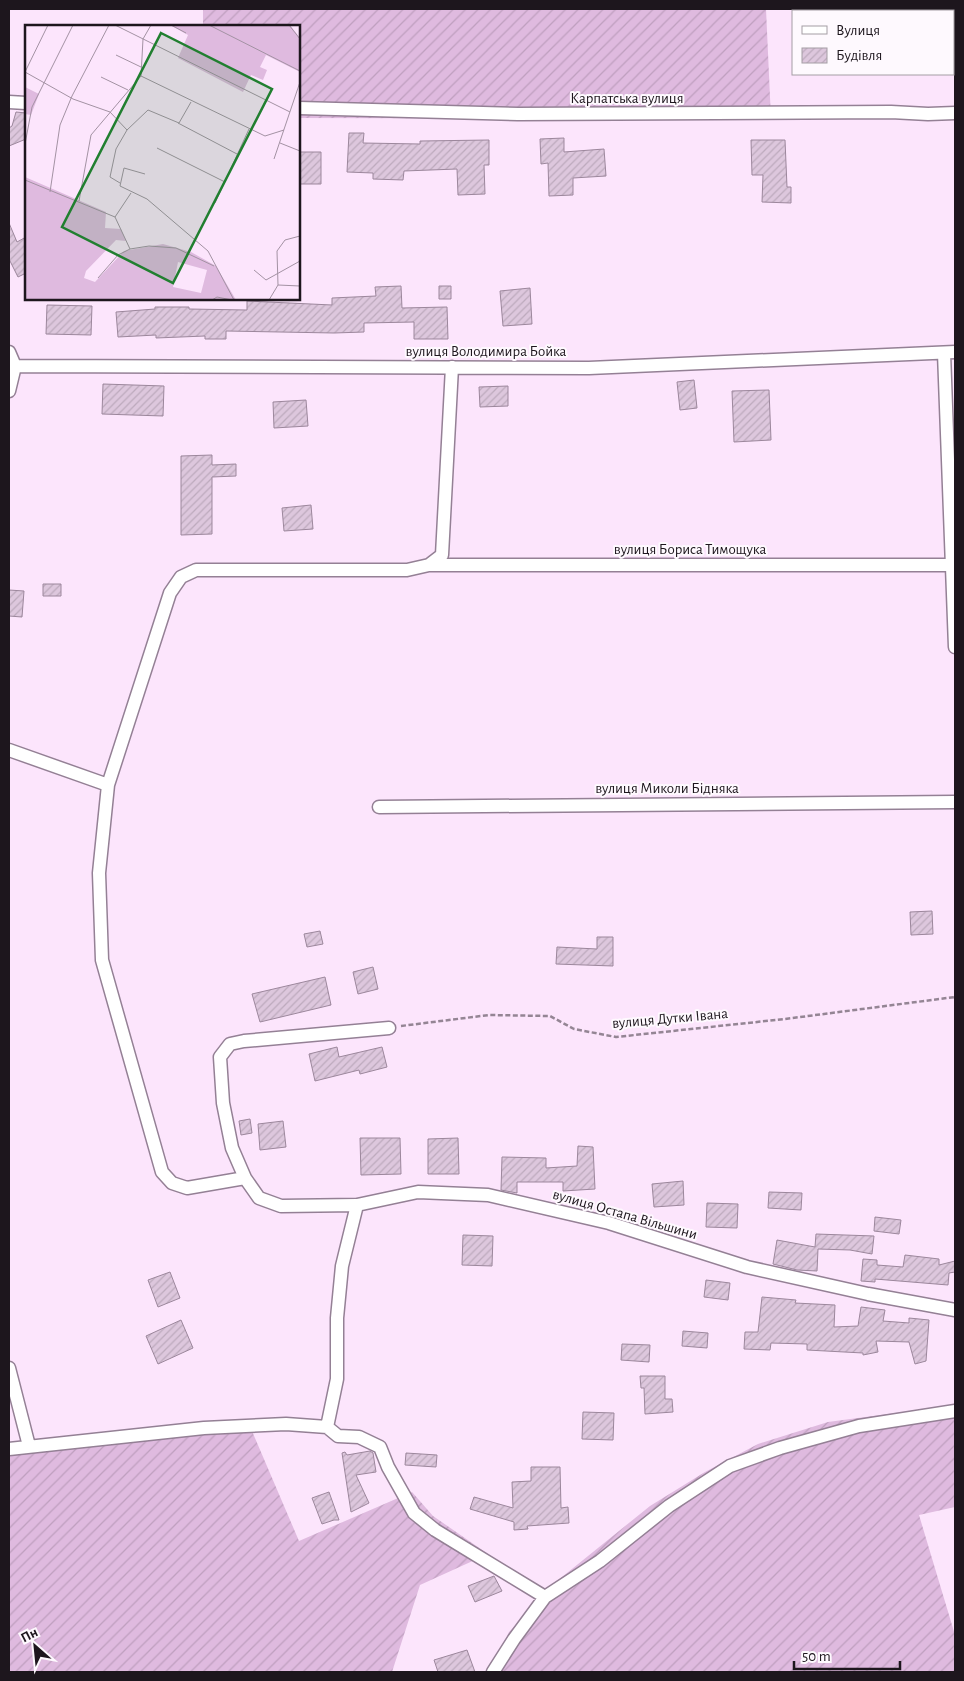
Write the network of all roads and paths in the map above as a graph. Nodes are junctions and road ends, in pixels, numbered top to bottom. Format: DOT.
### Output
graph roads {
  1 [pos="9,102"];
  2 [pos="25,103"];
  3 [pos="300,108"];
  4 [pos="955,113"];
  5 [pos="9,352"];
  6 [pos="950,352"];
  7 [pos="16,366"];
  8 [pos="452,367"];
  9 [pos="9,390"];
  10 [pos="429,565"];
  11 [pos="952,565"];
  12 [pos="955,647"];
  13 [pos="9,750"];
  14 [pos="108,785"];
  15 [pos="955,802"];
  16 [pos="379,807"];
  17 [pos="955,997"];
  18 [pos="389,1028"];
  19 [pos="245,1178"];
  20 [pos="357,1205"];
  21 [pos="955,1310"];
  22 [pos="9,1368"];
  23 [pos="955,1411"];
  24 [pos="327,1427"];
  25 [pos="29,1446"];
  26 [pos="9,1449"];
  27 [pos="545,1597"];
  28 [pos="493,1672"];
  1 -- 2 [label="street"];
  3 -- 4 [label="street, Карпатська вулиця"];
  5 -- 7 [label="street"];
  6 -- 8 [label="street, вулиця Володимира Бойка"];
  6 -- 11 [label="street"];
  7 -- 8 [label="street, вулиця Володимира Бойка"];
  7 -- 9 [label="street"];
  8 -- 10 [label="street"];
  10 -- 11 [label="street, вулиця Бориса Тимощука"];
  10 -- 14 [label="street, вулиця Бориса Тимощука"];
  11 -- 12 [label="street"];
  13 -- 14 [label="street"];
  14 -- 19 [label="street, вулиця Бориса Тимощука"];
  15 -- 16 [label="street, вулиця Миколи Бідняка"];
  17 -- 18 [label="path, вулиця Дутки Івана"];
  18 -- 19 [label="street"];
  19 -- 20 [label="street, вулиця Остапа Вільшини"];
  20 -- 21 [label="street, вулиця Остапа Вільшини"];
  20 -- 24 [label="street"];
  22 -- 25 [label="street"];
  23 -- 27 [label="street"];
  24 -- 25 [label="street"];
  24 -- 27 [label="street"];
  25 -- 26 [label="street"];
  27 -- 28 [label="street"];
}
